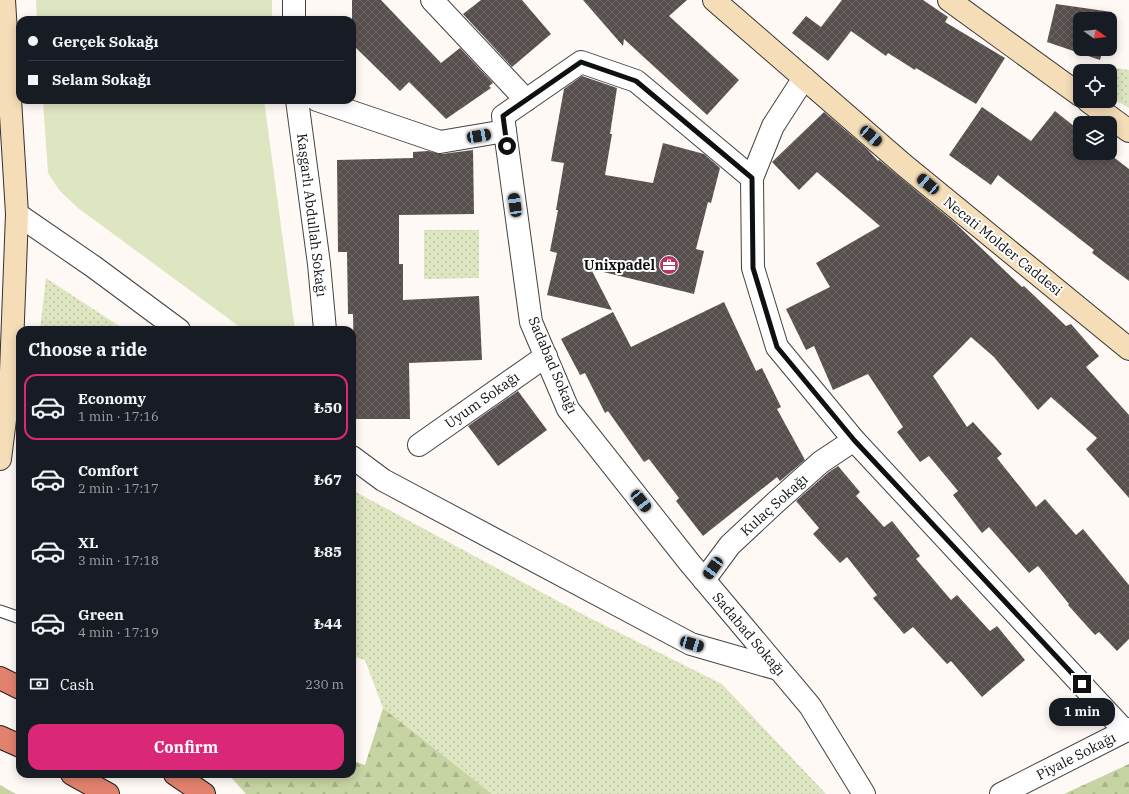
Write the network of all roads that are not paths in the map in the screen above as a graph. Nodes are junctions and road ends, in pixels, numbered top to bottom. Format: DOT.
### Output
graph roads {
  1 [pos="4,0"];
  2 [pos="294,0"];
  3 [pos="432,0"];
  4 [pos="714,0"];
  5 [pos="949,0"];
  6 [pos="294,16"];
  7 [pos="3,36"];
  8 [pos="804,78"];
  9 [pos="1073,90"];
  10 [pos="526,100"];
  11 [pos="297,104"];
  12 [pos="329,104"];
  13 [pos="1098,108"];
  14 [pos="505,131"];
  15 [pos="1129,131"];
  16 [pos="752,178"];
  17 [pos="17,214"];
  18 [pos="174,326"];
  19 [pos="325,326"];
  20 [pos="1129,349"];
  21 [pos="546,356"];
  22 [pos="15,383"];
  23 [pos="854,440"];
  24 [pos="418,445"];
  25 [pos="0,459"];
  26 [pos="356,460"];
  27 [pos="704,580"];
  28 [pos="0,611"];
  29 [pos="16,617"];
  30 [pos="778,669"];
  31 [pos="0,678"];
  32 [pos="16,686"];
  33 [pos="1127,730"];
  34 [pos="0,737"];
  35 [pos="16,744"];
  36 [pos="181,778"];
  37 [pos="80,779"];
  38 [pos="108,794"];
  39 [pos="204,794"];
  40 [pos="864,794"];
  41 [pos="1001,794"];
  1 -- 7 [label="main road"];
  2 -- 6 [label="street"];
  3 -- 10 [label="street"];
  4 -- 8 [label="main road, Necati Molder Caddesi"];
  5 -- 9 [label="main road"];
  7 -- 17 [label="main road"];
  8 -- 16 [label="street"];
  8 -- 20 [label="main road, Necati Molder Caddesi"];
  10 -- 14 [label="street, Sadabad Sokağı"];
  10 -- 16 [label="street"];
  11 -- 19 [label="street, Kaşgarlı Abdullah Sokağı"];
  12 -- 14 [label="street"];
  13 -- 15 [label="main road"];
  14 -- 21 [label="street, Sadabad Sokağı"];
  16 -- 23 [label="street"];
  17 -- 18 [label="street"];
  17 -- 22 [label="main road"];
  21 -- 24 [label="street, Uyum Sokağı"];
  21 -- 27 [label="street, Sadabad Sokağı"];
  22 -- 25 [label="main road"];
  23 -- 27 [label="street, Kulaç Sokağı"];
  23 -- 33 [label="street"];
  26 -- 30 [label="street"];
  27 -- 30 [label="street, Sadabad Sokağı"];
  28 -- 29 [label="lane"];
  30 -- 40 [label="street, Sadabad Sokağı"];
  31 -- 32 [label="highway"];
  33 -- 41 [label="street, Piyale Sokağı"];
  34 -- 35 [label="highway"];
  36 -- 39 [label="highway"];
  37 -- 38 [label="highway"];
}
